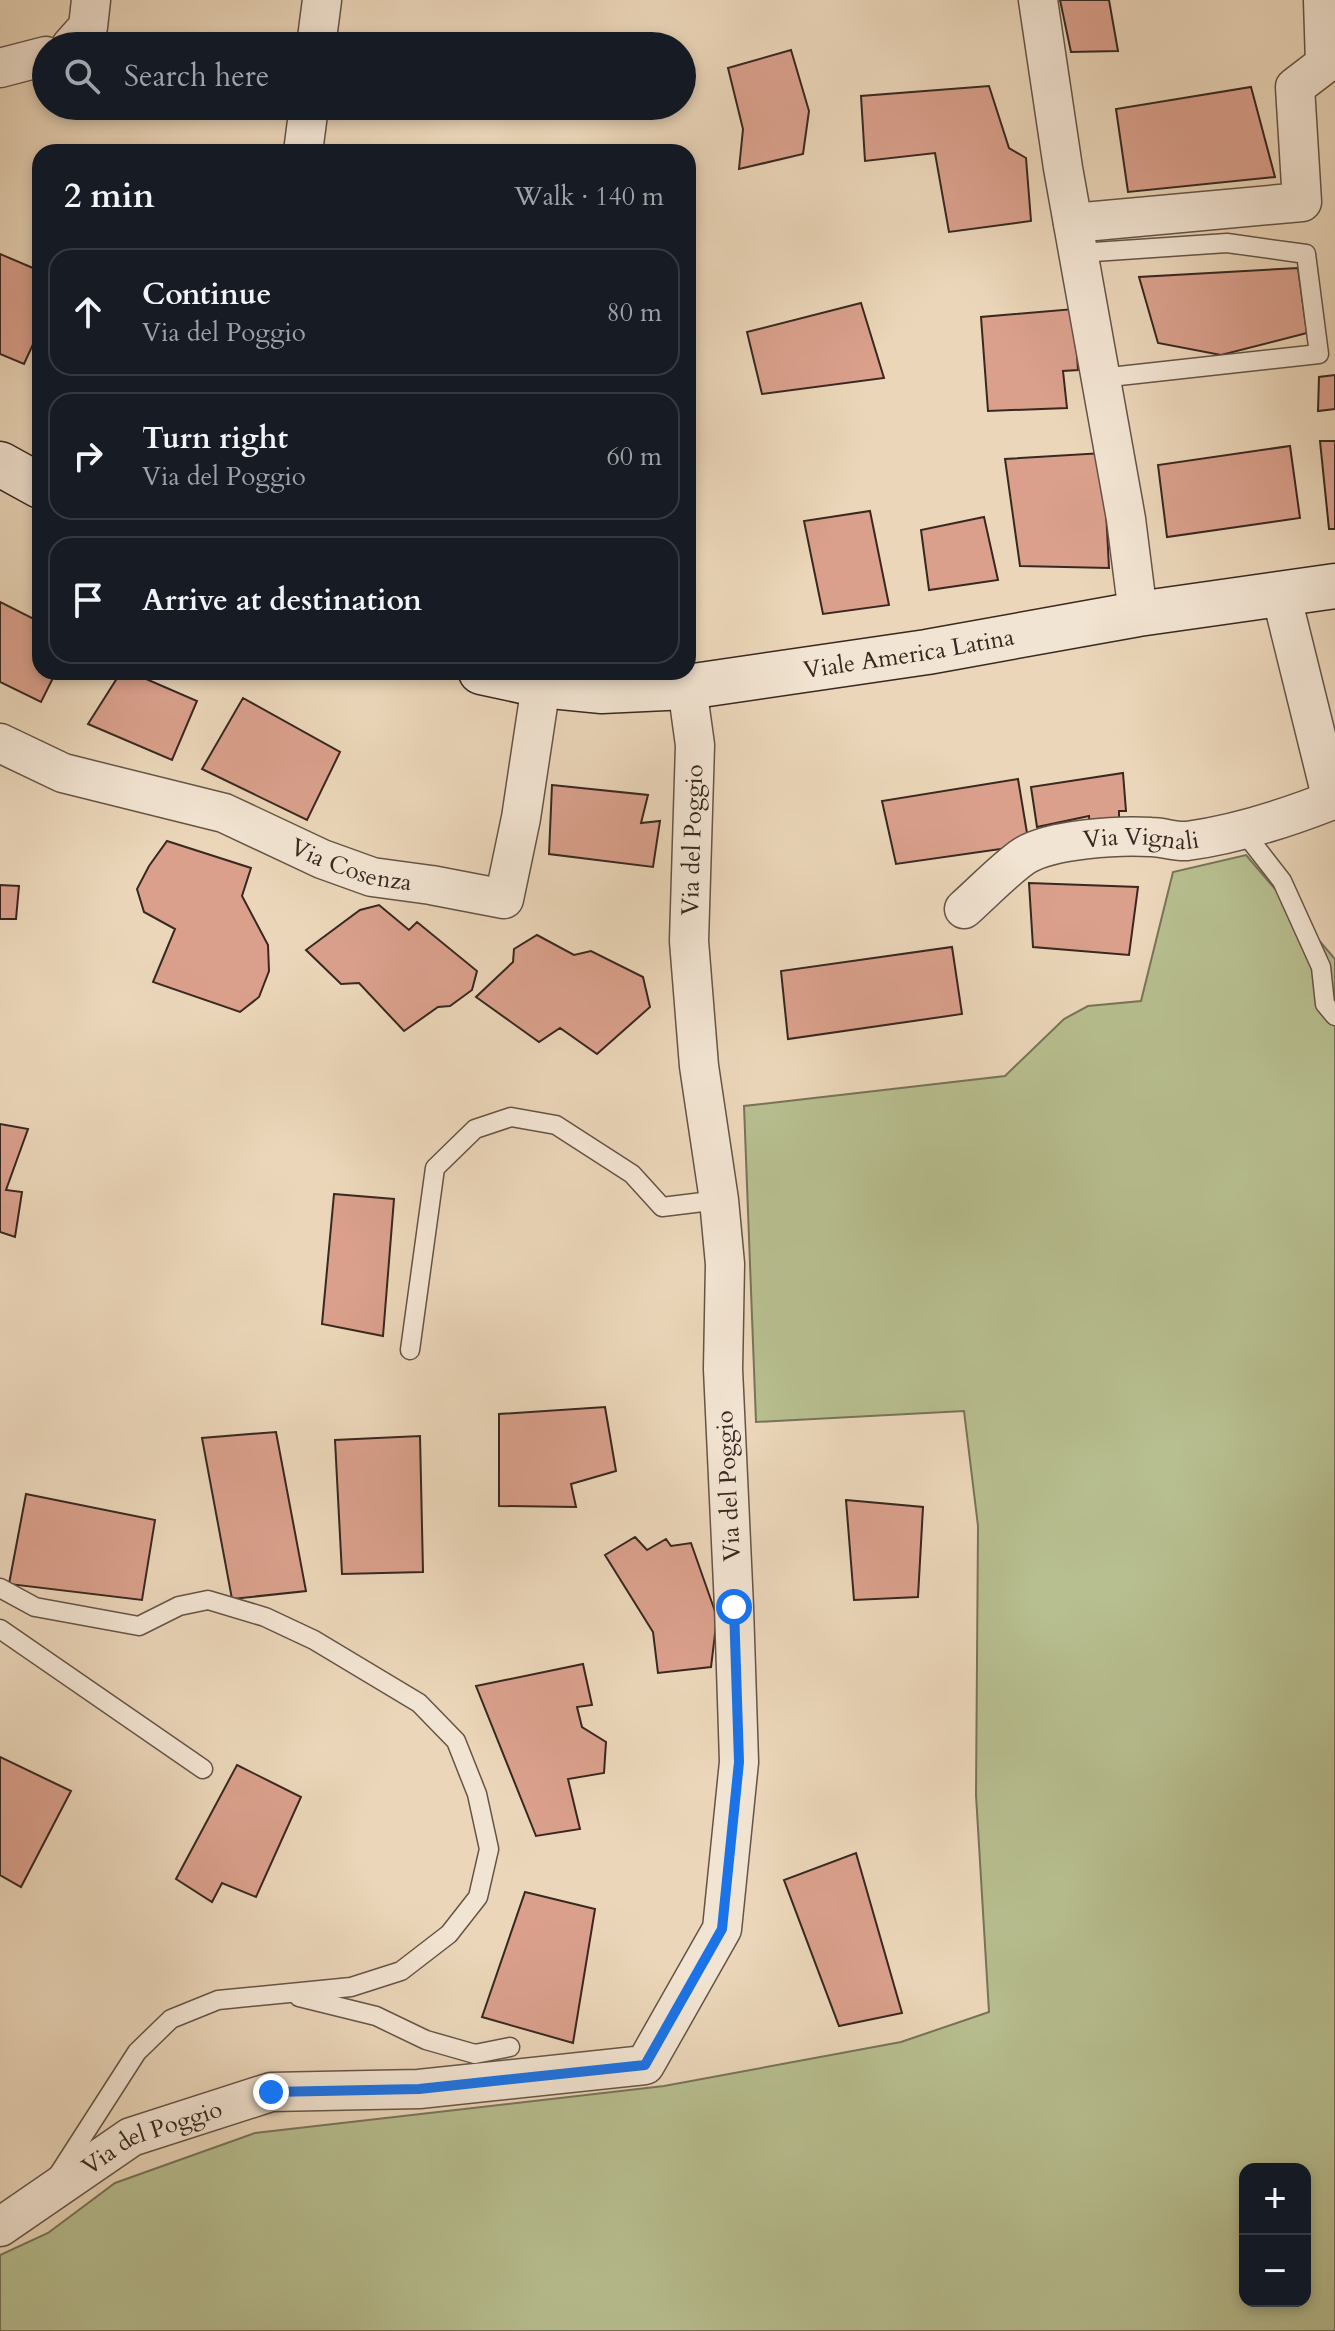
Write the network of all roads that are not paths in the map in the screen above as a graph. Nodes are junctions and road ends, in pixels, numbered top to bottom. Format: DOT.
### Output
graph roads {
  1 [pos="91,0"];
  2 [pos="322,0"];
  3 [pos="1038,0"];
  4 [pos="1323,0"];
  5 [pos="84,32"];
  6 [pos="318,32"];
  7 [pos="32,60"];
  8 [pos="0,68"];
  9 [pos="307,120"];
  10 [pos="304,144"];
  11 [pos="1076,238"];
  12 [pos="1101,378"];
  13 [pos="0,464"];
  14 [pos="32,482"];
  15 [pos="1335,586"];
  16 [pos="1281,594"];
  17 [pos="1138,614"];
  18 [pos="518,680"];
  19 [pos="541,685"];
  20 [pos="687,687"];
  21 [pos="0,743"];
  22 [pos="1334,799"];
  23 [pos="1243,831"];
  24 [pos="964,909"];
  25 [pos="1335,1016"];
  26 [pos="719,1200"];
  27 [pos="410,1350"];
  28 [pos="0,1588"];
  29 [pos="0,1629"];
  30 [pos="203,1769"];
  31 [pos="283,1994"];
  32 [pos="510,2047"];
  33 [pos="43,2198"];
  34 [pos="0,2227"];
  1 -- 5 [label="street"];
  2 -- 6 [label="street"];
  3 -- 11 [label="street"];
  4 -- 11 [label="street"];
  7 -- 8 [label="street"];
  9 -- 10 [label="street"];
  11 -- 12 [label="street"];
  11 -- 12 [label="lane"];
  12 -- 17 [label="street"];
  13 -- 14 [label="main road"];
  15 -- 16 [label="main road, Viale America Latina"];
  16 -- 17 [label="main road, Viale America Latina"];
  16 -- 22 [label="street"];
  17 -- 20 [label="main road, Viale America Latina"];
  18 -- 19 [label="main road, Viale America Latina"];
  19 -- 20 [label="main road, Viale America Latina"];
  19 -- 21 [label="street, Via Cosenza"];
  20 -- 26 [label="street, Via del Poggio"];
  22 -- 23 [label="street, Via Vignali"];
  23 -- 24 [label="street, Via Vignali"];
  23 -- 25 [label="lane"];
  26 -- 27 [label="lane"];
  26 -- 33 [label="street, Via del Poggio"];
  28 -- 31 [label="lane"];
  29 -- 30 [label="lane"];
  31 -- 32 [label="lane"];
  31 -- 33 [label="lane"];
  33 -- 34 [label="street, Via del Poggio"];
}
